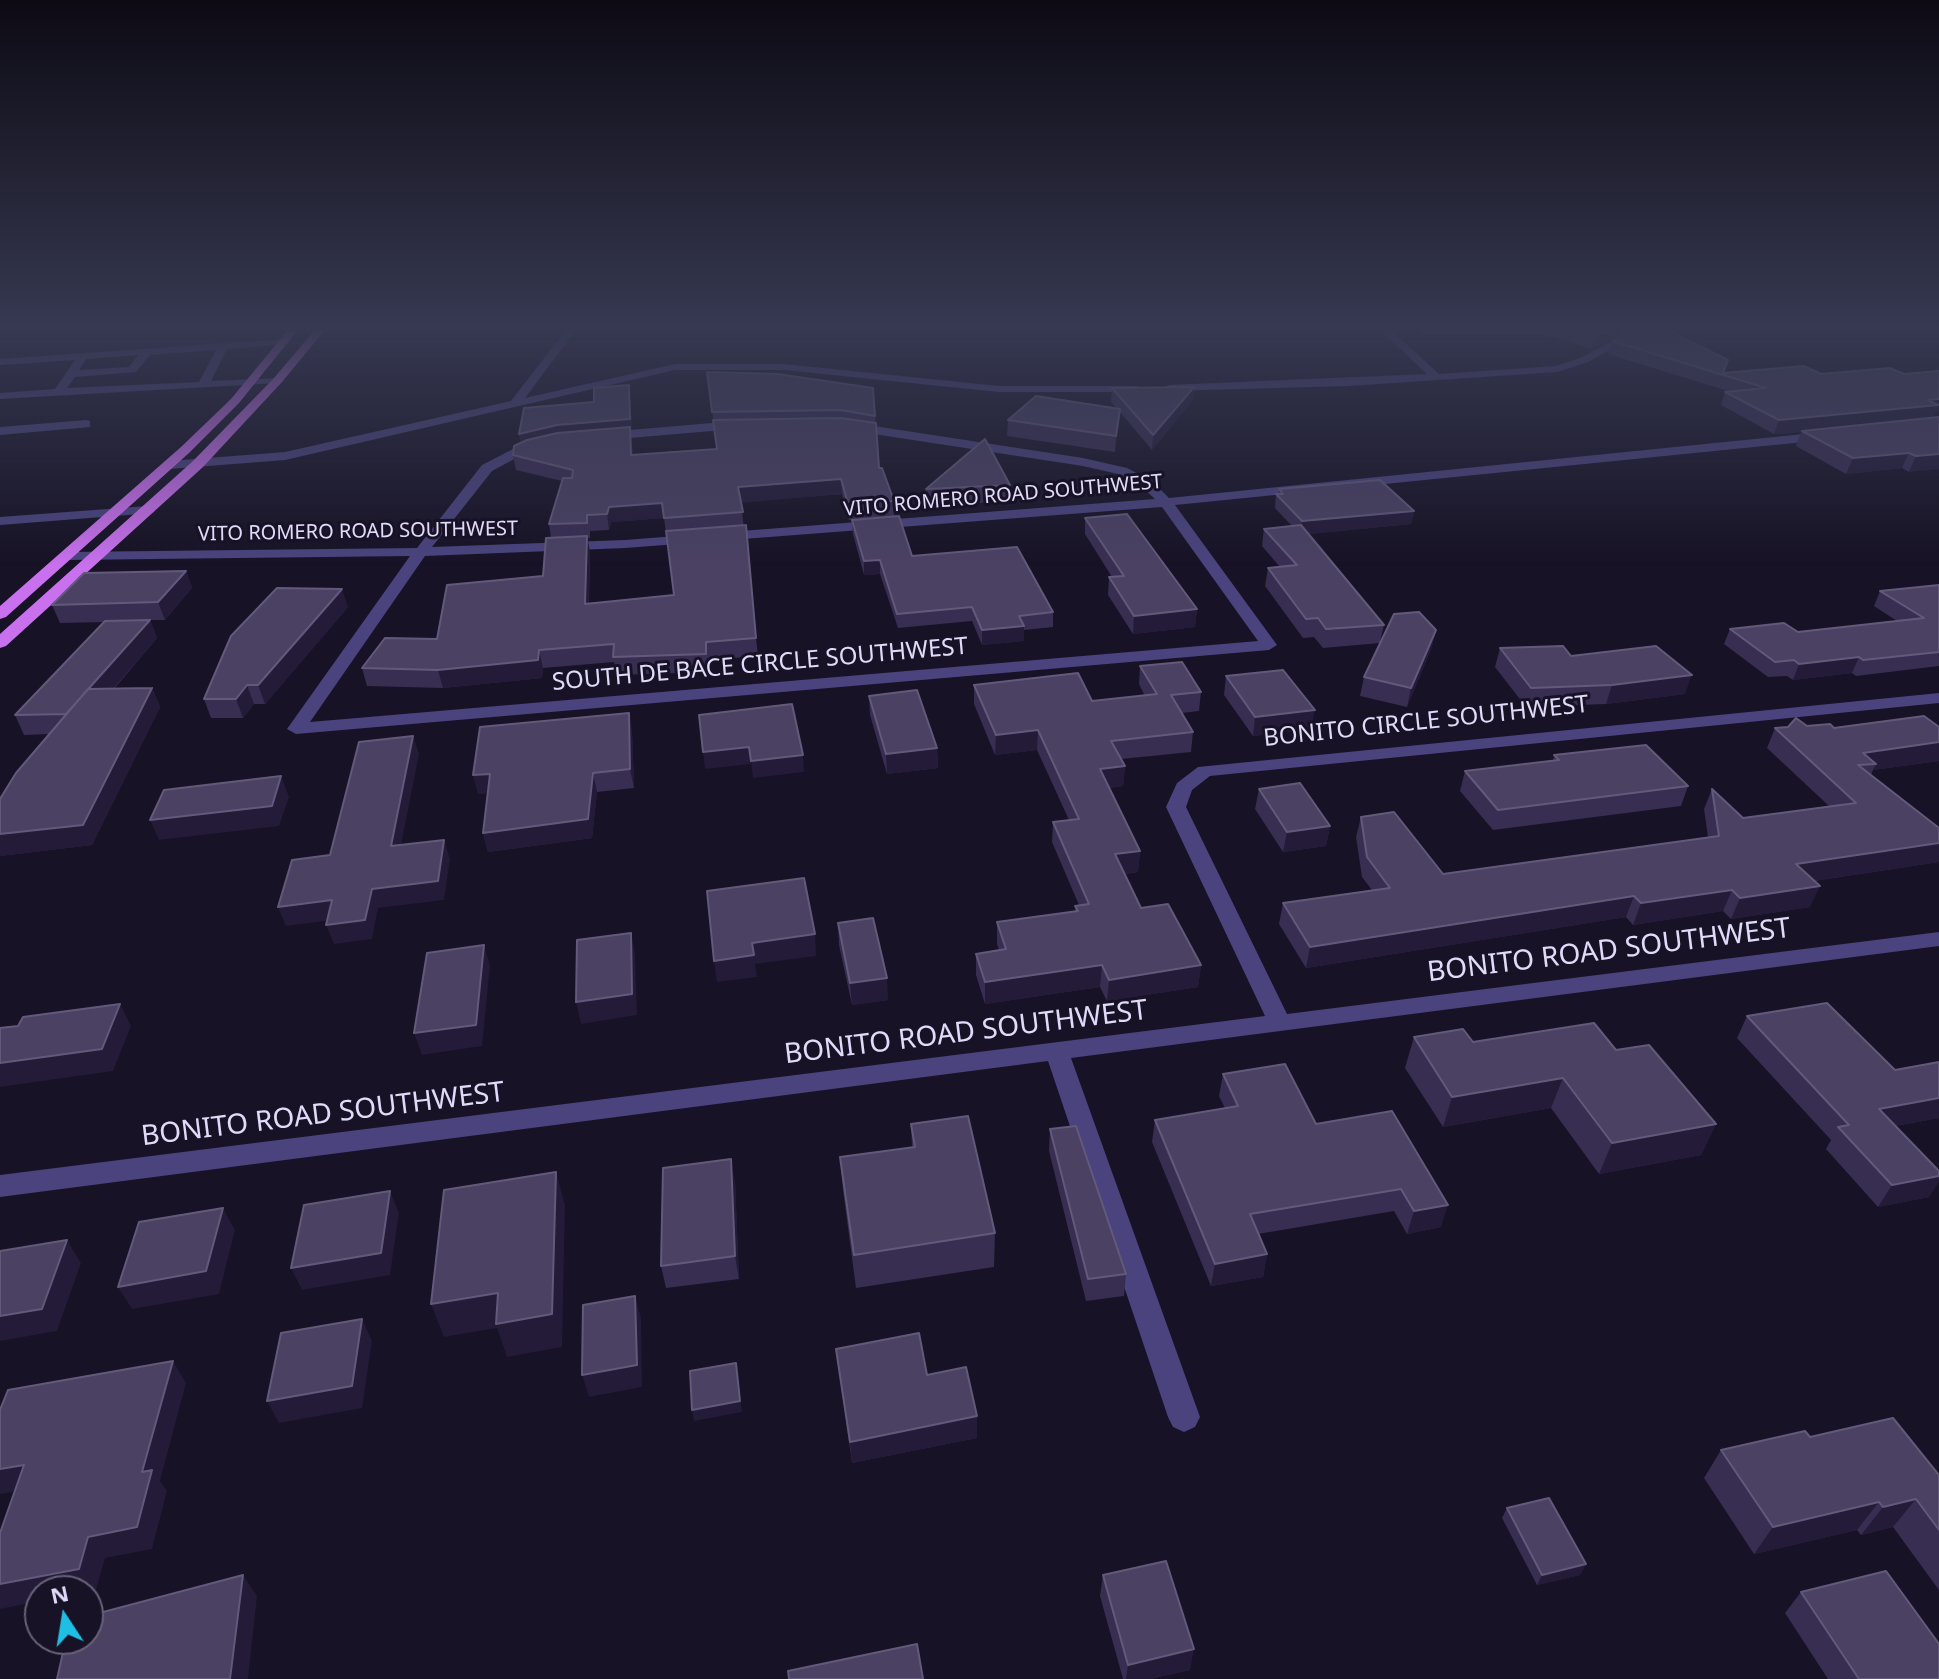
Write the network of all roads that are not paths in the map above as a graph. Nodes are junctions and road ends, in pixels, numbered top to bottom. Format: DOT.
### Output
graph roads {
  1 [pos="225,409"];
  2 [pos="250,409"];
  3 [pos="487,409"];
  4 [pos="86,424"];
  5 [pos="0,431"];
  6 [pos="1844,434"];
  7 [pos="198,464"];
  8 [pos="169,465"];
  9 [pos="1166,503"];
  10 [pos="148,510"];
  11 [pos="118,512"];
  12 [pos="0,521"];
  13 [pos="421,552"];
  14 [pos="98,555"];
  15 [pos="67,556"];
  16 [pos="0,614"];
  17 [pos="0,643"];
  18 [pos="1939,698"];
  19 [pos="1939,939"];
  20 [pos="1280,1023"];
  21 [pos="1057,1053"];
  22 [pos="0,1186"];
  23 [pos="1184,1417"];
  1 -- 8 [label="main road"];
  2 -- 7 [label="main road"];
  3 -- 7 [label="street"];
  4 -- 5 [label="street"];
  6 -- 9 [label="street, VITO ROMERO ROAD SOUTHWEST"];
  7 -- 8 [label="street"];
  7 -- 10 [label="main road"];
  8 -- 11 [label="main road"];
  9 -- 13 [label="street, VITO ROMERO ROAD SOUTHWEST"];
  9 -- 13 [label="street"];
  9 -- 13 [label="street, SOUTH DE BACE CIRCLE SOUTHWEST"];
  10 -- 11 [label="street"];
  10 -- 14 [label="main road"];
  11 -- 12 [label="street"];
  11 -- 15 [label="main road"];
  13 -- 14 [label="street, VITO ROMERO ROAD SOUTHWEST"];
  14 -- 15 [label="street, VITO ROMERO ROAD SOUTHWEST"];
  14 -- 17 [label="main road"];
  15 -- 16 [label="main road"];
  18 -- 20 [label="street, BONITO CIRCLE SOUTHWEST"];
  19 -- 20 [label="street, BONITO ROAD SOUTHWEST"];
  20 -- 21 [label="street, BONITO ROAD SOUTHWEST"];
  21 -- 22 [label="street, BONITO ROAD SOUTHWEST"];
  21 -- 23 [label="street"];
}
